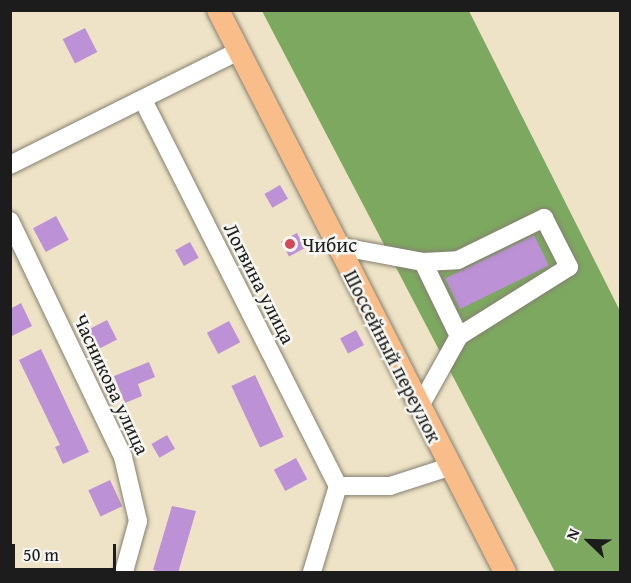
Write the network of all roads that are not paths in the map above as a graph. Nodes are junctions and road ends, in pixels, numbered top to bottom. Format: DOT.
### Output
graph roads {
  1 [pos="218,10"];
  2 [pos="239,51"];
  3 [pos="143,100"];
  4 [pos="10,165"];
  5 [pos="10,221"];
  6 [pos="337,246"];
  7 [pos="423,262"];
  8 [pos="459,336"];
  9 [pos="419,408"];
  10 [pos="449,467"];
  11 [pos="338,486"];
  12 [pos="124,573"];
  13 [pos="312,573"];
  14 [pos="505,573"];
  1 -- 2 [label="main road, Шоссейный переулок"];
  2 -- 3 [label="street"];
  2 -- 6 [label="main road, Шоссейный переулок"];
  3 -- 4 [label="street"];
  3 -- 11 [label="street, Логвина улица"];
  5 -- 12 [label="street, Часникова улица"];
  6 -- 7 [label="street"];
  6 -- 9 [label="main road, Шоссейный переулок"];
  7 -- 8 [label="street"];
  7 -- 8 [label="street"];
  8 -- 9 [label="street"];
  9 -- 10 [label="main road, Шоссейный переулок"];
  10 -- 11 [label="street"];
  10 -- 14 [label="main road, Шоссейный переулок"];
  11 -- 13 [label="street"];
}
